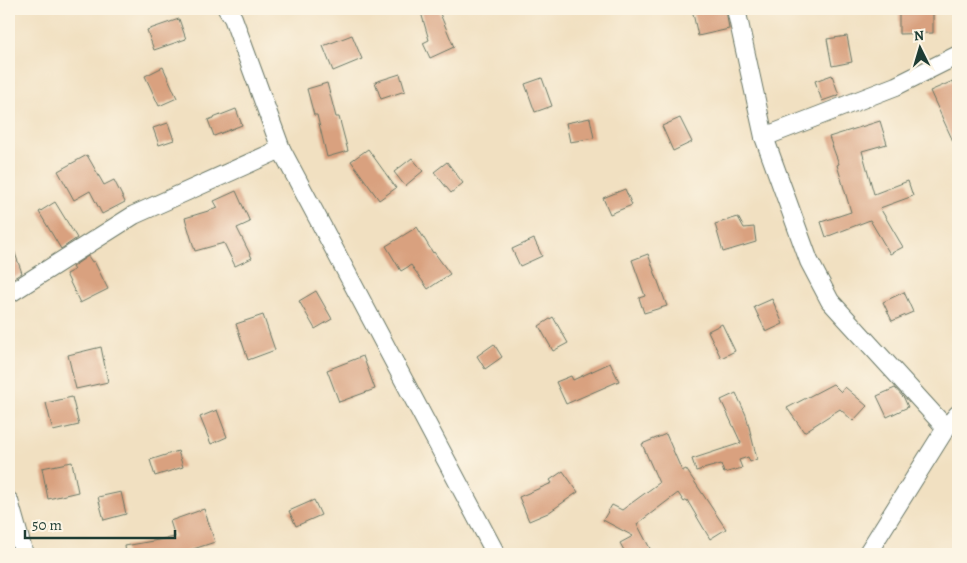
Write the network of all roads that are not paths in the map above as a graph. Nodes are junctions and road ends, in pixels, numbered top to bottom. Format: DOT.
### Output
graph roads {
  1 [pos="228,9"];
  2 [pos="736,9"];
  3 [pos="958,55"];
  4 [pos="764,137"];
  5 [pos="282,149"];
  6 [pos="9,294"];
  7 [pos="958,414"];
  8 [pos="946,428"];
  9 [pos="9,501"];
  10 [pos="24,554"];
  11 [pos="496,554"];
  12 [pos="867,554"];
  1 -- 5 [label="street"];
  2 -- 4 [label="street"];
  3 -- 4 [label="street"];
  4 -- 8 [label="street"];
  5 -- 6 [label="street"];
  5 -- 11 [label="street"];
  7 -- 8 [label="street"];
  8 -- 12 [label="street"];
  9 -- 10 [label="street"];
}
